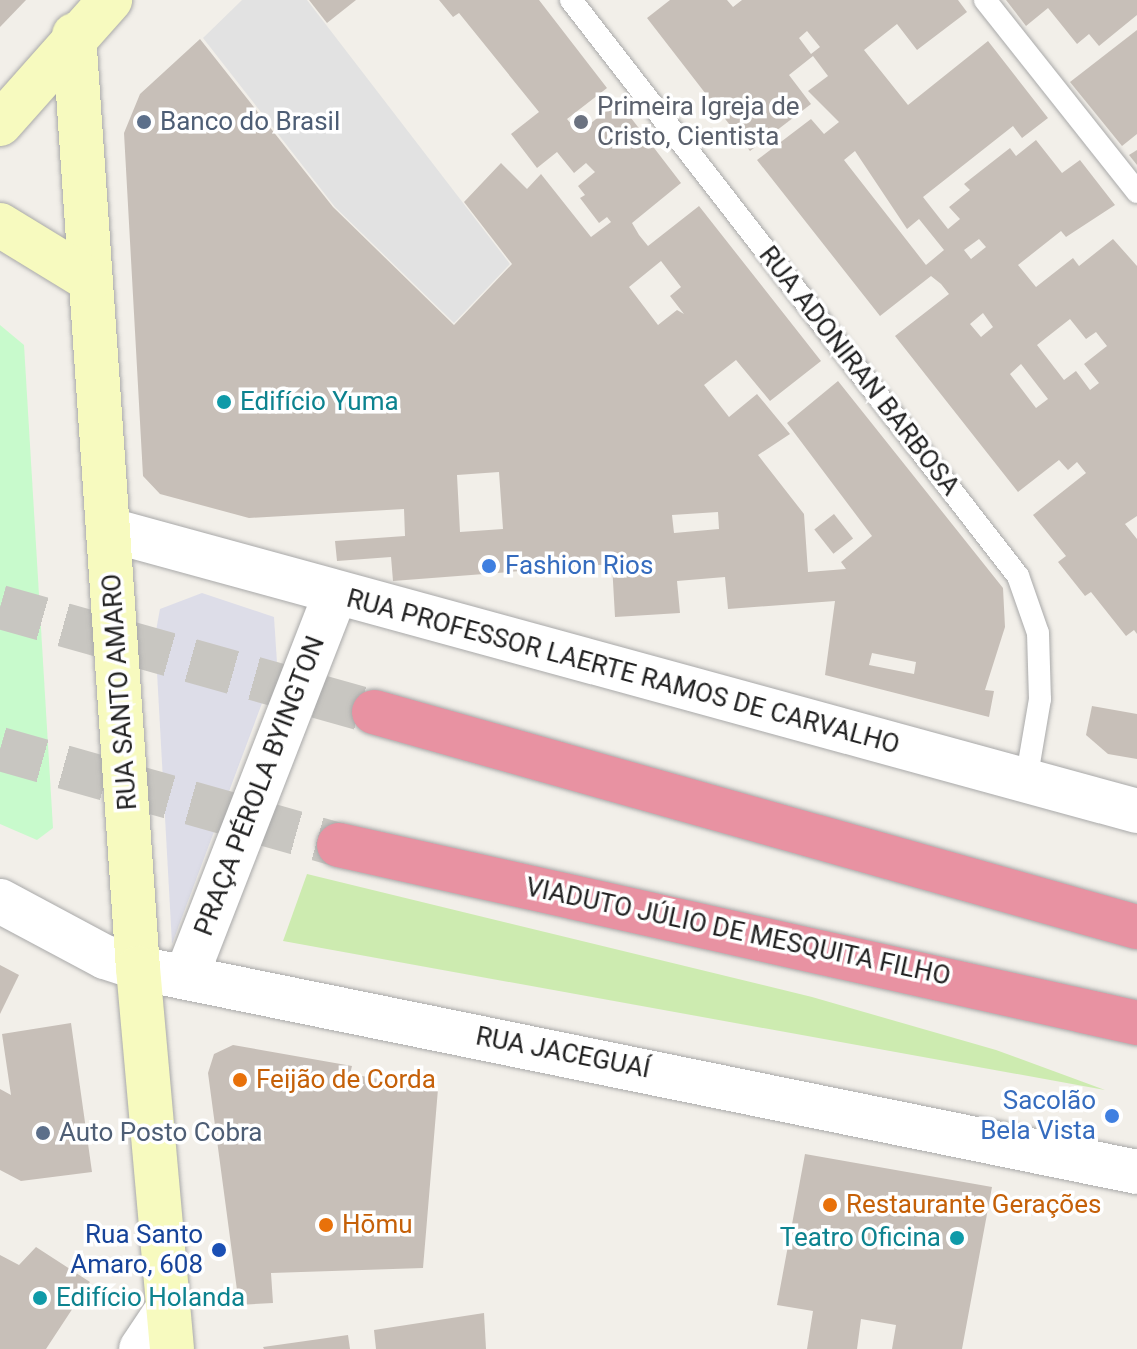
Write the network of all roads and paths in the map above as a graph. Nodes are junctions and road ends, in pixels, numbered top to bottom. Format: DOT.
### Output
graph roads {
  1 [pos="110,0"];
  2 [pos="571,0"];
  3 [pos="985,0"];
  4 [pos="74,35"];
  5 [pos="0,124"];
  6 [pos="1137,192"];
  7 [pos="0,225"];
  8 [pos="90,280"];
  9 [pos="110,530"];
  10 [pos="335,594"];
  11 [pos="374,712"];
  12 [pos="1026,781"];
  13 [pos="1137,811"];
  14 [pos="339,845"];
  15 [pos="0,901"];
  16 [pos="1137,927"];
  17 [pos="138,968"];
  18 [pos="186,977"];
  19 [pos="1137,1023"];
  20 [pos="1137,1172"];
  21 [pos="170,1330"];
  22 [pos="141,1349"];
  1 -- 4 [label="street"];
  2 -- 12 [label="lane, RUA ADONIRAN BARBOSA"];
  3 -- 6 [label="lane"];
  4 -- 5 [label="street"];
  4 -- 8 [label="street, RUA SANTO AMARO"];
  7 -- 8 [label="street"];
  8 -- 9 [label="street, RUA SANTO AMARO"];
  9 -- 10 [label="street, RUA PROFESSOR LAERTE RAMOS DE CARVALHO"];
  9 -- 17 [label="street, RUA SANTO AMARO"];
  10 -- 12 [label="street, RUA PROFESSOR LAERTE RAMOS DE CARVALHO"];
  10 -- 18 [label="street, PRAÇA PÉROLA BYINGTON"];
  11 -- 16 [label="highway"];
  12 -- 13 [label="street, RUA PROFESSOR LAERTE RAMOS DE CARVALHO"];
  14 -- 19 [label="highway, VIADUTO JÚLIO DE MESQUITA FILHO"];
  15 -- 17 [label="street, RUA JACEGUAÍ"];
  17 -- 18 [label="street, RUA JACEGUAÍ"];
  17 -- 21 [label="street, RUA SANTO AMARO"];
  18 -- 20 [label="street, RUA JACEGUAÍ"];
  21 -- 22 [label="street"];
}
